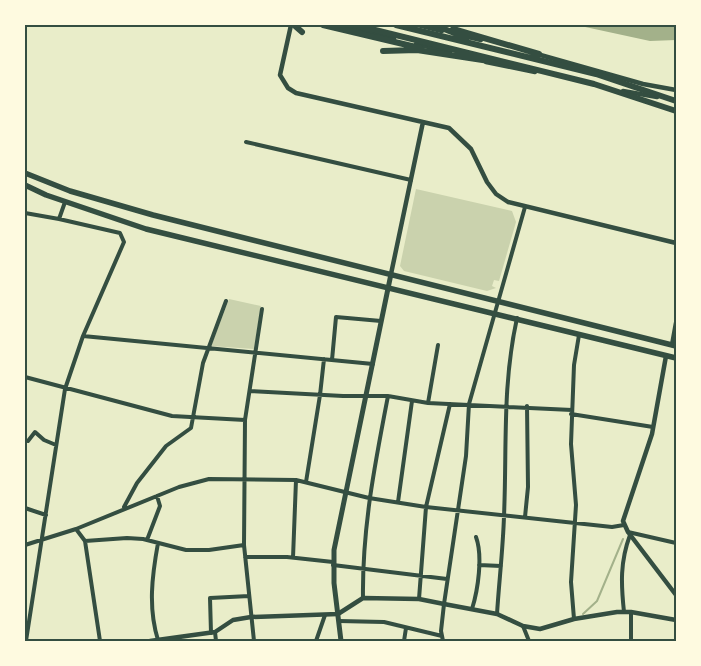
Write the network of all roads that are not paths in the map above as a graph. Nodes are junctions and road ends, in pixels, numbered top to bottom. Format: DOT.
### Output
graph roads {
  1 [pos="293,25"];
  2 [pos="322,25"];
  3 [pos="337,25"];
  4 [pos="355,25"];
  5 [pos="396,25"];
  6 [pos="418,25"];
  7 [pos="436,25"];
  8 [pos="302,32"];
  9 [pos="382,51"];
  10 [pos="539,54"];
  11 [pos="472,59"];
  12 [pos="566,66"];
  13 [pos="535,68"];
  14 [pos="676,90"];
  15 [pos="676,101"];
  16 [pos="676,111"];
  17 [pos="423,122"];
  18 [pos="246,142"];
  19 [pos="25,173"];
  20 [pos="410,180"];
  21 [pos="25,185"];
  22 [pos="65,202"];
  23 [pos="526,207"];
  24 [pos="25,213"];
  25 [pos="58,219"];
  26 [pos="676,243"];
  27 [pos="391,274"];
  28 [pos="388,286"];
  29 [pos="226,301"];
  30 [pos="499,301"];
  31 [pos="262,309"];
  32 [pos="495,313"];
  33 [pos="517,318"];
  34 [pos="381,321"];
  35 [pos="676,323"];
  36 [pos="579,335"];
  37 [pos="83,336"];
  38 [pos="438,345"];
  39 [pos="674,345"];
  40 [pos="209,347"];
  41 [pos="255,351"];
  42 [pos="666,356"];
  43 [pos="676,358"];
  44 [pos="324,359"];
  45 [pos="332,360"];
  46 [pos="373,364"];
  47 [pos="25,377"];
  48 [pos="65,389"];
  49 [pos="250,391"];
  50 [pos="320,395"];
  51 [pos="367,395"];
  52 [pos="388,396"];
  53 [pos="412,401"];
  54 [pos="428,403"];
  55 [pos="450,404"];
  56 [pos="468,404"];
  57 [pos="505,406"];
  58 [pos="527,406"];
  59 [pos="572,412"];
  60 [pos="194,416"];
  61 [pos="245,420"];
  62 [pos="653,427"];
  63 [pos="28,441"];
  64 [pos="56,445"];
  65 [pos="244,479"];
  66 [pos="296,480"];
  67 [pos="306,482"];
  68 [pos="345,493"];
  69 [pos="157,496"];
  70 [pos="369,498"];
  71 [pos="398,502"];
  72 [pos="124,507"];
  73 [pos="426,507"];
  74 [pos="25,508"];
  75 [pos="458,510"];
  76 [pos="504,514"];
  77 [pos="46,515"];
  78 [pos="525,517"];
  79 [pos="575,524"];
  80 [pos="624,525"];
  81 [pos="76,529"];
  82 [pos="629,534"];
  83 [pos="476,537"];
  84 [pos="41,539"];
  85 [pos="147,540"];
  86 [pos="85,541"];
  87 [pos="158,543"];
  88 [pos="676,543"];
  89 [pos="25,545"];
  90 [pos="244,545"];
  91 [pos="245,557"];
  92 [pos="293,558"];
  93 [pos="333,564"];
  94 [pos="479,565"];
  95 [pos="501,566"];
  96 [pos="362,567"];
  97 [pos="420,575"];
  98 [pos="447,578"];
  99 [pos="676,595"];
  100 [pos="249,596"];
  101 [pos="363,598"];
  102 [pos="418,599"];
  103 [pos="444,604"];
  104 [pos="472,609"];
  105 [pos="624,612"];
  106 [pos="631,612"];
  107 [pos="338,614"];
  108 [pos="497,614"];
  109 [pos="325,615"];
  110 [pos="251,617"];
  111 [pos="574,619"];
  112 [pos="676,620"];
  113 [pos="339,621"];
  114 [pos="523,626"];
  115 [pos="406,628"];
  116 [pos="213,632"];
  117 [pos="443,639"];
  118 [pos="160,640"];
  119 [pos="26,641"];
  120 [pos="100,641"];
  121 [pos="150,641"];
  122 [pos="216,641"];
  123 [pos="254,641"];
  124 [pos="316,641"];
  125 [pos="341,641"];
  126 [pos="404,641"];
  127 [pos="530,641"];
  128 [pos="632,641"];
  1 -- 8 [label="highway"];
  1 -- 17 [label="street"];
  2 -- 11 [label="highway"];
  3 -- 11 [label="street"];
  4 -- 13 [label="highway"];
  5 -- 12 [label="highway"];
  6 -- 10 [label="street"];
  7 -- 10 [label="highway"];
  7 -- 12 [label="highway"];
  9 -- 13 [label="highway"];
  10 -- 14 [label="street"];
  11 -- 15 [label="street"];
  12 -- 15 [label="highway"];
  13 -- 16 [label="highway"];
  17 -- 20 [label="street"];
  17 -- 23 [label="street"];
  18 -- 20 [label="street"];
  19 -- 27 [label="main road"];
  20 -- 27 [label="street"];
  21 -- 22 [label="main road"];
  22 -- 25 [label="street"];
  22 -- 28 [label="main road"];
  23 -- 26 [label="street"];
  23 -- 30 [label="street"];
  24 -- 25 [label="street"];
  25 -- 37 [label="street"];
  27 -- 28 [label="main road"];
  27 -- 30 [label="main road"];
  28 -- 32 [label="main road"];
  28 -- 34 [label="main road"];
  29 -- 40 [label="street"];
  30 -- 32 [label="street"];
  30 -- 39 [label="main road"];
  31 -- 41 [label="street"];
  32 -- 33 [label="main road"];
  32 -- 56 [label="street"];
  33 -- 36 [label="main road"];
  33 -- 57 [label="street"];
  34 -- 45 [label="street"];
  34 -- 46 [label="main road"];
  35 -- 39 [label="street"];
  36 -- 42 [label="main road"];
  36 -- 59 [label="street"];
  37 -- 40 [label="street"];
  37 -- 48 [label="street"];
  38 -- 54 [label="street"];
  40 -- 41 [label="street"];
  40 -- 60 [label="street"];
  41 -- 44 [label="street"];
  41 -- 49 [label="street"];
  42 -- 43 [label="main road"];
  42 -- 62 [label="street"];
  44 -- 45 [label="street"];
  44 -- 50 [label="street"];
  45 -- 46 [label="street"];
  46 -- 51 [label="main road"];
  47 -- 48 [label="street"];
  48 -- 60 [label="street"];
  48 -- 64 [label="street"];
  49 -- 50 [label="street"];
  49 -- 61 [label="street"];
  50 -- 51 [label="street"];
  50 -- 67 [label="street"];
  51 -- 52 [label="street"];
  51 -- 68 [label="main road"];
  52 -- 53 [label="street"];
  52 -- 70 [label="street"];
  53 -- 54 [label="street"];
  53 -- 71 [label="street"];
  54 -- 55 [label="street"];
  55 -- 56 [label="street"];
  55 -- 73 [label="street"];
  56 -- 57 [label="street"];
  56 -- 75 [label="street"];
  57 -- 58 [label="street"];
  57 -- 76 [label="street"];
  58 -- 59 [label="street"];
  58 -- 78 [label="street"];
  59 -- 62 [label="street"];
  59 -- 79 [label="street"];
  60 -- 61 [label="street"];
  60 -- 72 [label="street"];
  61 -- 65 [label="street"];
  62 -- 80 [label="street"];
  63 -- 64 [label="street"];
  64 -- 77 [label="street"];
  65 -- 66 [label="street"];
  65 -- 69 [label="street"];
  65 -- 90 [label="street"];
  66 -- 67 [label="street"];
  66 -- 92 [label="street"];
  67 -- 68 [label="street"];
  68 -- 70 [label="street"];
  68 -- 93 [label="main road"];
  69 -- 72 [label="street"];
  69 -- 85 [label="street"];
  70 -- 71 [label="street"];
  70 -- 96 [label="street"];
  71 -- 73 [label="street"];
  72 -- 81 [label="street"];
  73 -- 75 [label="street"];
  73 -- 97 [label="street"];
  74 -- 77 [label="street"];
  75 -- 76 [label="street"];
  75 -- 98 [label="street"];
  76 -- 78 [label="street"];
  76 -- 95 [label="street"];
  77 -- 84 [label="street"];
  78 -- 79 [label="street"];
  79 -- 80 [label="street"];
  79 -- 111 [label="street"];
  80 -- 82 [label="street"];
  81 -- 84 [label="street"];
  81 -- 86 [label="street"];
  82 -- 88 [label="street"];
  82 -- 99 [label="street"];
  82 -- 105 [label="street"];
  83 -- 94 [label="street"];
  84 -- 89 [label="street"];
  84 -- 119 [label="street"];
  85 -- 86 [label="street"];
  85 -- 87 [label="street"];
  86 -- 120 [label="street"];
  87 -- 90 [label="street"];
  87 -- 118 [label="street"];
  90 -- 91 [label="street"];
  91 -- 92 [label="street"];
  91 -- 100 [label="street"];
  92 -- 93 [label="street"];
  93 -- 96 [label="street"];
  93 -- 107 [label="main road"];
  94 -- 95 [label="street"];
  94 -- 104 [label="street"];
  95 -- 108 [label="street"];
  96 -- 97 [label="street"];
  96 -- 101 [label="street"];
  97 -- 98 [label="street"];
  97 -- 102 [label="street"];
  98 -- 103 [label="street"];
  100 -- 110 [label="street"];
  100 -- 116 [label="street"];
  101 -- 102 [label="street"];
  101 -- 107 [label="street"];
  102 -- 103 [label="street"];
  103 -- 104 [label="street"];
  103 -- 117 [label="street"];
  104 -- 108 [label="street"];
  105 -- 106 [label="street"];
  105 -- 111 [label="street"];
  106 -- 112 [label="street"];
  106 -- 128 [label="street"];
  107 -- 109 [label="street"];
  107 -- 113 [label="main road"];
  108 -- 114 [label="street"];
  109 -- 110 [label="street"];
  109 -- 124 [label="street"];
  110 -- 116 [label="street"];
  110 -- 123 [label="street"];
  111 -- 114 [label="street"];
  113 -- 115 [label="street"];
  113 -- 125 [label="main road"];
  114 -- 127 [label="street"];
  115 -- 117 [label="street"];
  115 -- 126 [label="street"];
  116 -- 118 [label="street"];
  116 -- 122 [label="street"];
  118 -- 121 [label="street"];
}
